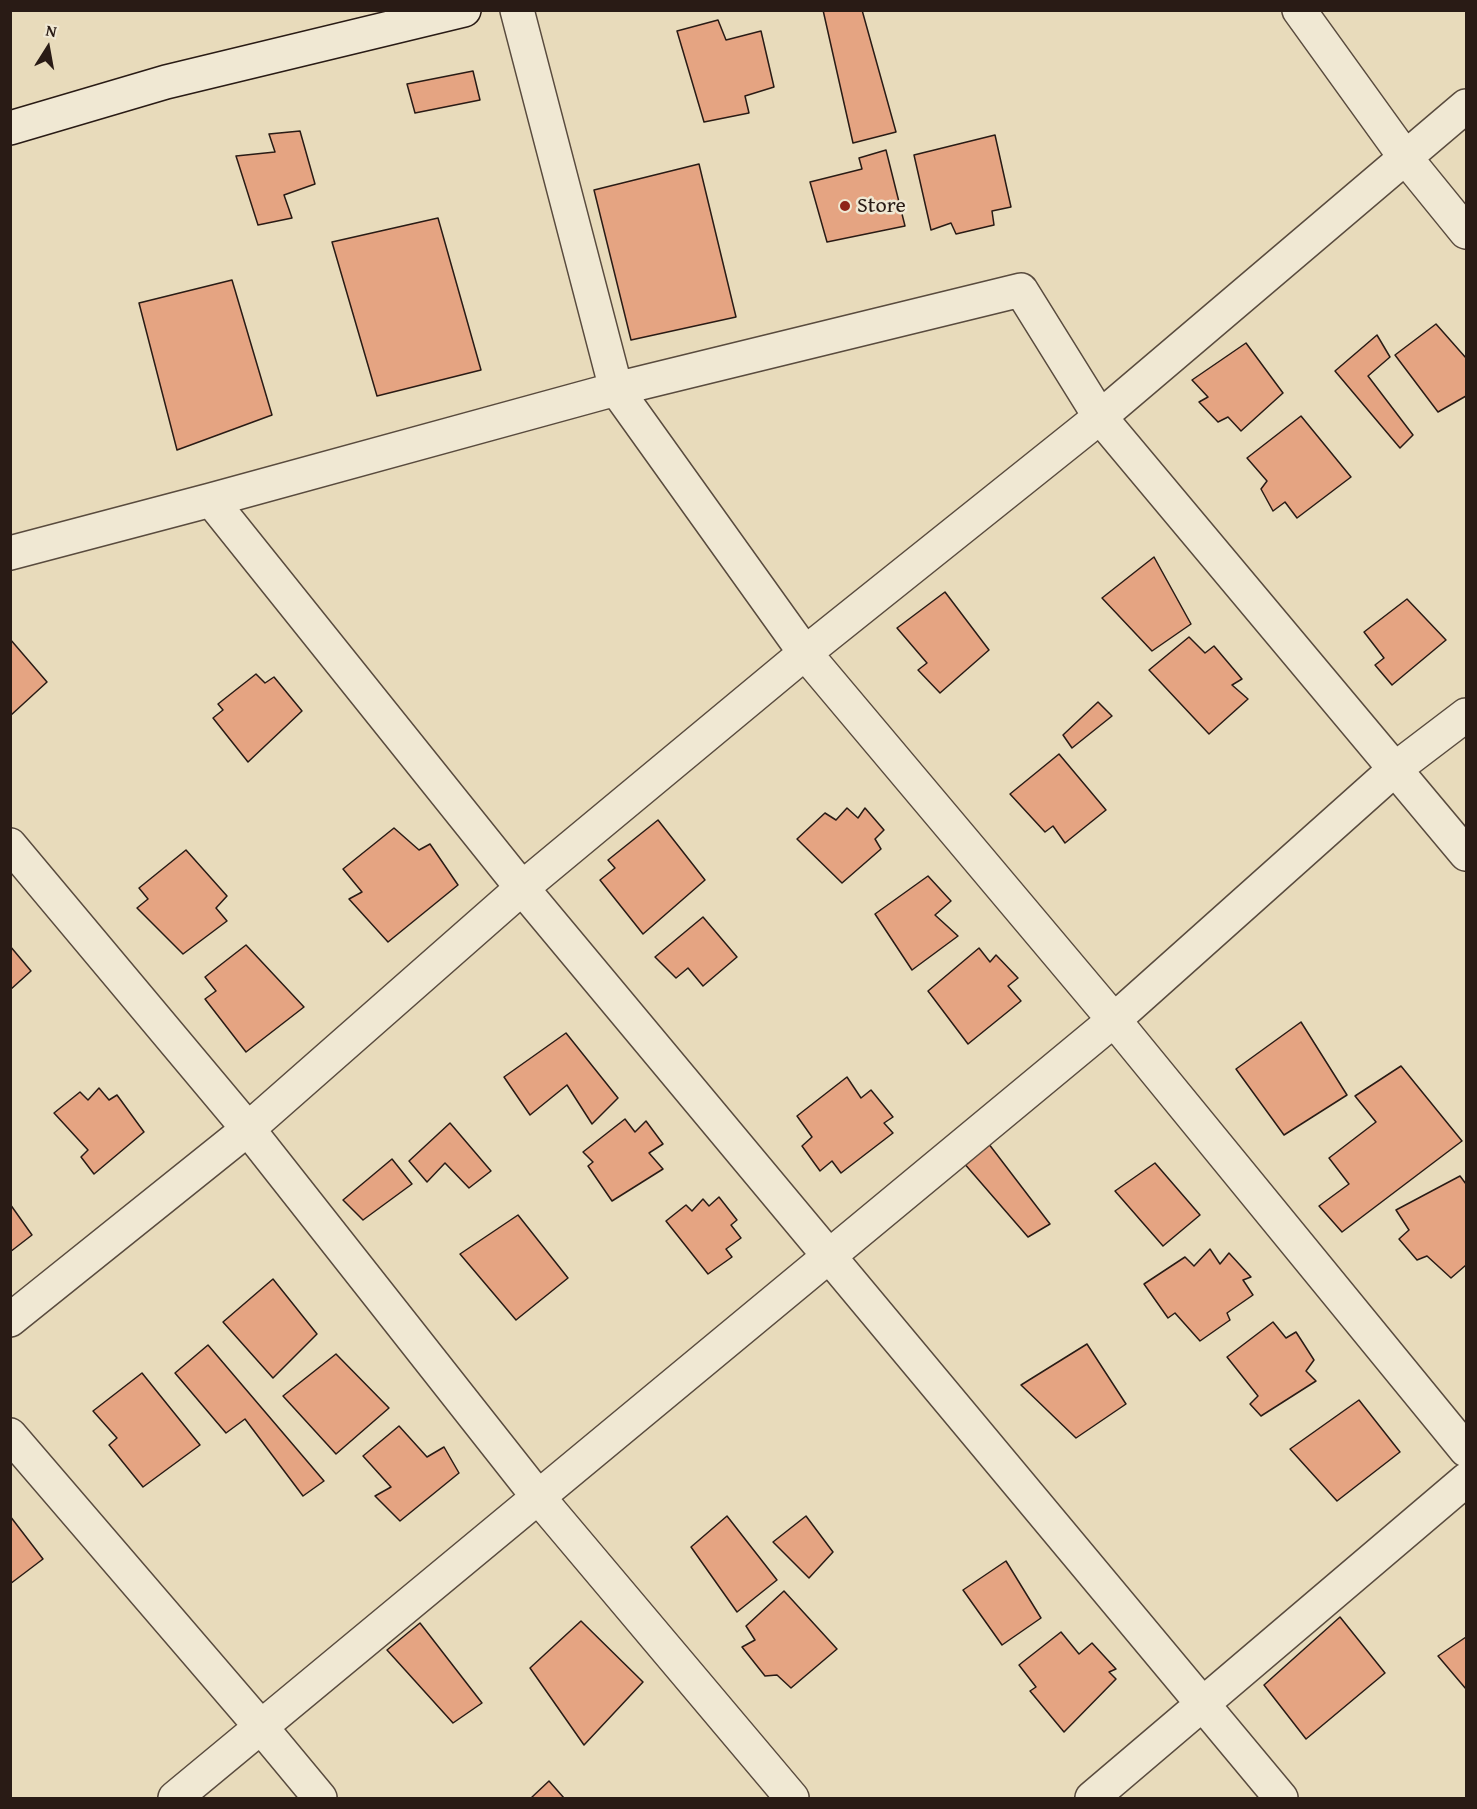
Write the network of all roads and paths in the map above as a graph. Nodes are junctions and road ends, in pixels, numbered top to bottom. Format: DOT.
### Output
graph roads {
  1 [pos="464,10"];
  2 [pos="517,10"];
  3 [pos="1299,10"];
  4 [pos="1467,106"];
  5 [pos="10,128"];
  6 [pos="1405,157"];
  7 [pos="1467,232"];
  8 [pos="616,389"];
  9 [pos="1100,417"];
  10 [pos="211,500"];
  11 [pos="10,553"];
  12 [pos="805,653"];
  13 [pos="1467,715"];
  14 [pos="1395,769"];
  15 [pos="10,845"];
  16 [pos="1467,854"];
  17 [pos="522,888"];
  18 [pos="1114,1020"];
  19 [pos="248,1129"];
  20 [pos="828,1255"];
  21 [pos="10,1320"];
  22 [pos="10,1435"];
  23 [pos="1467,1450"];
  24 [pos="1467,1480"];
  25 [pos="539,1498"];
  26 [pos="1201,1704"];
  27 [pos="261,1726"];
  28 [pos="175,1798"];
  29 [pos="320,1798"];
  30 [pos="792,1798"];
  31 [pos="1092,1798"];
  32 [pos="1281,1798"];
  1 -- 5 [label="street"];
  2 -- 8 [label="street"];
  3 -- 6 [label="street"];
  4 -- 6 [label="street"];
  6 -- 7 [label="street"];
  6 -- 9 [label="street"];
  8 -- 9 [label="street"];
  8 -- 10 [label="street"];
  8 -- 12 [label="street"];
  9 -- 12 [label="street"];
  9 -- 14 [label="street"];
  10 -- 11 [label="street"];
  10 -- 17 [label="street"];
  12 -- 17 [label="street"];
  12 -- 18 [label="street"];
  13 -- 14 [label="street"];
  14 -- 16 [label="street"];
  14 -- 18 [label="street"];
  15 -- 19 [label="street"];
  17 -- 19 [label="street"];
  17 -- 20 [label="street"];
  18 -- 20 [label="street"];
  18 -- 23 [label="street"];
  19 -- 21 [label="street"];
  19 -- 25 [label="street"];
  20 -- 25 [label="street"];
  20 -- 26 [label="street"];
  22 -- 27 [label="street"];
  24 -- 26 [label="street"];
  25 -- 27 [label="street"];
  25 -- 30 [label="street"];
  26 -- 31 [label="street"];
  26 -- 32 [label="street"];
  27 -- 28 [label="street"];
  27 -- 29 [label="street"];
}
